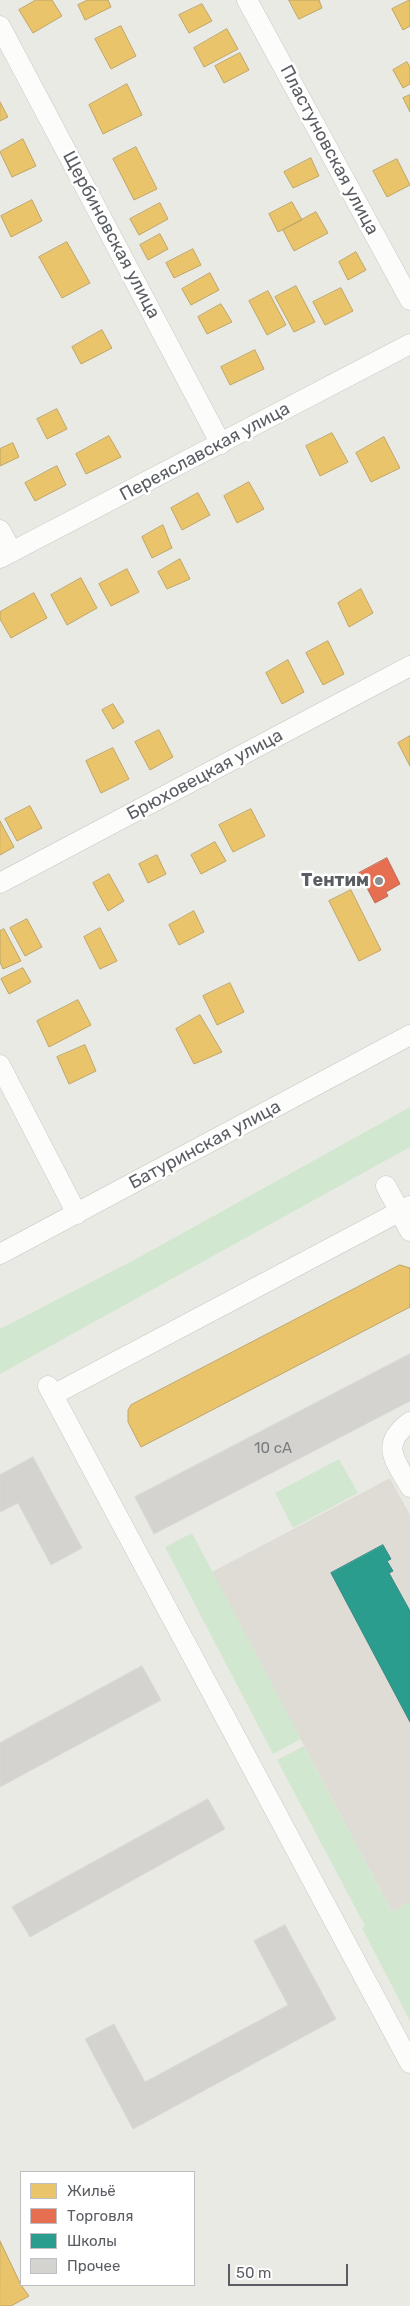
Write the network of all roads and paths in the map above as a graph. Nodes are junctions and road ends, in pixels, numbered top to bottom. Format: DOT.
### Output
graph roads {
  1 [pos="247,0"];
  2 [pos="0,26"];
  3 [pos="410,300"];
  4 [pos="410,344"];
  5 [pos="222,444"];
  6 [pos="0,530"];
  7 [pos="6,555"];
  8 [pos="410,666"];
  9 [pos="0,883"];
  10 [pos="410,1035"];
  11 [pos="0,1065"];
  12 [pos="386,1186"];
  13 [pos="405,1209"];
  14 [pos="77,1214"];
  15 [pos="410,1232"];
  16 [pos="0,1254"];
  17 [pos="410,1422"];
  18 [pos="410,1487"];
  19 [pos="410,2063"];
  1 -- 3 [label="street, Пластуновская улица"];
  2 -- 5 [label="street, Щербиновская улица"];
  4 -- 5 [label="street, Переяславская улица"];
  5 -- 7 [label="street, Переяславская улица"];
  6 -- 7 [label="street"];
  8 -- 9 [label="street, Брюховецкая улица"];
  10 -- 14 [label="street, Батуринская улица"];
  11 -- 14 [label="street"];
  12 -- 13 [label="street"];
  13 -- 15 [label="street"];
  13 -- 19 [label="street"];
  14 -- 16 [label="street, Батуринская улица"];
  17 -- 18 [label="street"];
}
